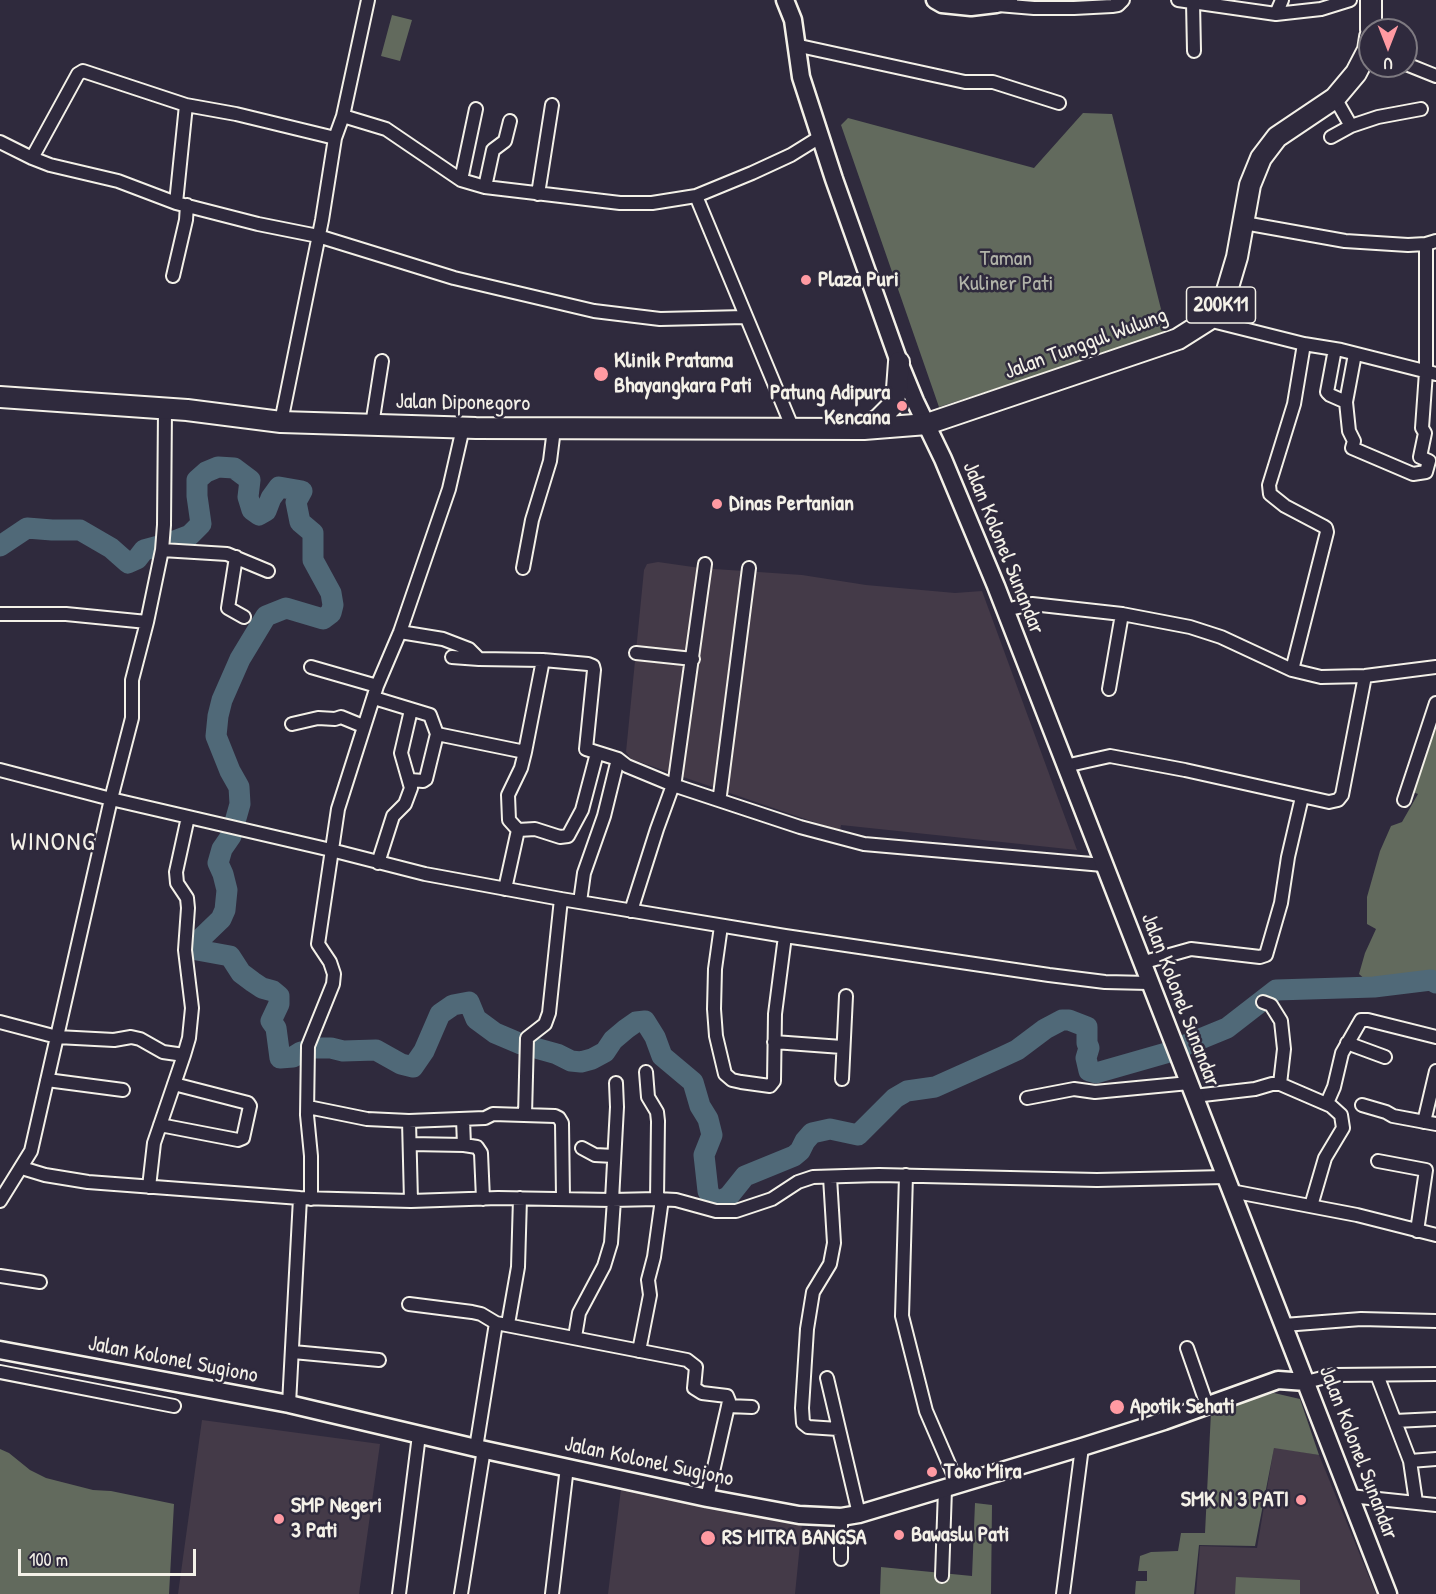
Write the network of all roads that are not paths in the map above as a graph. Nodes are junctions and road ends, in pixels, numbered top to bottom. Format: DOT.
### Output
graph roads {
  1 [pos="368,0"];
  2 [pos="785,0"];
  3 [pos="798,0"];
  4 [pos="935,0"];
  5 [pos="1026,0"];
  6 [pos="1123,0"];
  7 [pos="1178,0"];
  8 [pos="1282,0"];
  9 [pos="1350,0"];
  10 [pos="1371,0"];
  11 [pos="1003,2"];
  12 [pos="1193,2"];
  13 [pos="1276,14"];
  14 [pos="1371,18"];
  15 [pos="793,20"];
  16 [pos="795,45"];
  17 [pos="1194,51"];
  18 [pos="1358,69"];
  19 [pos="1418,69"];
  20 [pos="1436,76"];
  21 [pos="1335,98"];
  22 [pos="1059,103"];
  23 [pos="186,105"];
  24 [pos="552,105"];
  25 [pos="476,109"];
  26 [pos="1421,109"];
  27 [pos="343,117"];
  28 [pos="510,121"];
  29 [pos="1351,126"];
  30 [pos="820,136"];
  31 [pos="1331,137"];
  32 [pos="334,138"];
  33 [pos="0,142"];
  34 [pos="32,158"];
  35 [pos="461,180"];
  36 [pos="485,187"];
  37 [pos="538,194"];
  38 [pos="696,196"];
  39 [pos="182,204"];
  40 [pos="1244,223"];
  41 [pos="318,236"];
  42 [pos="1431,242"];
  43 [pos="173,276"];
  44 [pos="1431,300"];
  45 [pos="745,317"];
  46 [pos="1208,320"];
  47 [pos="1304,344"];
  48 [pos="1335,349"];
  49 [pos="1355,354"];
  50 [pos="382,360"];
  51 [pos="899,362"];
  52 [pos="1431,373"];
  53 [pos="0,397"];
  54 [pos="1346,402"];
  55 [pos="165,409"];
  56 [pos="281,422"];
  57 [pos="927,424"];
  58 [pos="372,425"];
  59 [pos="463,428"];
  60 [pos="554,429"];
  61 [pos="793,429"];
  62 [pos="864,429"];
  63 [pos="162,550"];
  64 [pos="236,557"];
  65 [pos="705,564"];
  66 [pos="523,568"];
  67 [pos="749,568"];
  68 [pos="268,571"];
  69 [pos="1005,610"];
  70 [pos="0,614"];
  71 [pos="1122,614"];
  72 [pos="244,617"];
  73 [pos="147,622"];
  74 [pos="400,632"];
  75 [pos="636,653"];
  76 [pos="452,657"];
  77 [pos="479,659"];
  78 [pos="693,659"];
  79 [pos="543,660"];
  80 [pos="1436,667"];
  81 [pos="311,668"];
  82 [pos="1292,670"];
  83 [pos="1365,676"];
  84 [pos="1109,689"];
  85 [pos="375,692"];
  86 [pos="1436,703"];
  87 [pos="411,710"];
  88 [pos="292,724"];
  89 [pos="363,726"];
  90 [pos="436,734"];
  91 [pos="525,752"];
  92 [pos="597,753"];
  93 [pos="618,759"];
  94 [pos="1065,766"];
  95 [pos="0,770"];
  96 [pos="410,780"];
  97 [pos="674,782"];
  98 [pos="720,795"];
  99 [pos="1302,796"];
  100 [pos="111,799"];
  101 [pos="1404,800"];
  102 [pos="188,817"];
  103 [pos="518,830"];
  104 [pos="331,850"];
  105 [pos="378,863"];
  106 [pos="1103,865"];
  107 [pos="505,889"];
  108 [pos="561,899"];
  109 [pos="580,902"];
  110 [pos="631,910"];
  111 [pos="721,926"];
  112 [pos="785,936"];
  113 [pos="1141,963"];
  114 [pos="1149,983"];
  115 [pos="846,996"];
  116 [pos="1270,1007"];
  117 [pos="0,1022"];
  118 [pos="57,1037"];
  119 [pos="1436,1037"];
  120 [pos="774,1042"];
  121 [pos="1347,1044"];
  122 [pos="842,1047"];
  123 [pos="184,1054"];
  124 [pos="1385,1057"];
  125 [pos="1436,1071"];
  126 [pos="646,1072"];
  127 [pos="842,1078"];
  128 [pos="46,1080"];
  129 [pos="616,1083"];
  130 [pos="174,1084"];
  131 [pos="1280,1084"];
  132 [pos="123,1090"];
  133 [pos="1191,1090"];
  134 [pos="1027,1098"];
  135 [pos="1327,1103"];
  136 [pos="1362,1105"];
  137 [pos="308,1107"];
  138 [pos="525,1115"];
  139 [pos="463,1119"];
  140 [pos="409,1121"];
  141 [pos="1430,1123"];
  142 [pos="160,1125"];
  143 [pos="410,1144"];
  144 [pos="464,1145"];
  145 [pos="582,1148"];
  146 [pos="614,1156"];
  147 [pos="1378,1161"];
  148 [pos="22,1168"];
  149 [pos="906,1175"];
  150 [pos="830,1177"];
  151 [pos="1228,1184"];
  152 [pos="149,1187"];
  153 [pos="305,1198"];
  154 [pos="520,1198"];
  155 [pos="563,1198"];
  156 [pos="483,1199"];
  157 [pos="659,1199"];
  158 [pos="613,1200"];
  159 [pos="0,1201"];
  160 [pos="411,1201"];
  161 [pos="1311,1206"];
  162 [pos="1417,1231"];
  163 [pos="1436,1235"];
  164 [pos="0,1276"];
  165 [pos="40,1282"];
  166 [pos="409,1304"];
  167 [pos="1436,1321"];
  168 [pos="502,1323"];
  169 [pos="1284,1325"];
  170 [pos="575,1337"];
  171 [pos="1187,1348"];
  172 [pos="0,1350"];
  173 [pos="639,1351"];
  174 [pos="293,1352"];
  175 [pos="1295,1356"];
  176 [pos="379,1360"];
  177 [pos="0,1372"];
  178 [pos="1436,1374"];
  179 [pos="1377,1375"];
  180 [pos="827,1378"];
  181 [pos="1278,1380"];
  182 [pos="1306,1382"];
  183 [pos="289,1404"];
  184 [pos="1207,1405"];
  185 [pos="174,1406"];
  186 [pos="728,1406"];
  187 [pos="752,1407"];
  188 [pos="1436,1419"];
  189 [pos="1395,1421"];
  190 [pos="838,1429"];
  191 [pos="419,1435"];
  192 [pos="1082,1447"];
  193 [pos="480,1449"];
  194 [pos="1436,1459"];
  195 [pos="1410,1461"];
  196 [pos="567,1467"];
  197 [pos="951,1487"];
  198 [pos="1350,1496"];
  199 [pos="707,1498"];
  200 [pos="1416,1502"];
  201 [pos="1436,1505"];
  202 [pos="859,1514"];
  203 [pos="841,1517"];
  204 [pos="841,1559"];
  205 [pos="942,1576"];
  206 [pos="399,1594"];
  207 [pos="461,1594"];
  208 [pos="552,1594"];
  209 [pos="1063,1594"];
  210 [pos="1388,1594"];
  1 -- 27 [label="street"];
  2 -- 15 [label="main road"];
  3 -- 15 [label="main road"];
  4 -- 11 [label="main road"];
  5 -- 11 [label="street"];
  6 -- 11 [label="street"];
  7 -- 12 [label="street"];
  8 -- 13 [label="street"];
  9 -- 13 [label="street"];
  10 -- 14 [label="main road"];
  12 -- 13 [label="street"];
  12 -- 17 [label="street"];
  15 -- 16 [label="main road, Jalan Kolonel Sunandar"];
  16 -- 22 [label="street"];
  16 -- 30 [label="main road, Jalan Kolonel Sunandar"];
  18 -- 21 [label="main road, Jalan Tunggul Wulung / 200K11"];
  19 -- 20 [label="street"];
  21 -- 29 [label="street"];
  21 -- 40 [label="main road, Jalan Tunggul Wulung / 200K11"];
  23 -- 32 [label="street"];
  23 -- 34 [label="street"];
  23 -- 39 [label="street"];
  24 -- 37 [label="street"];
  25 -- 35 [label="street"];
  26 -- 29 [label="street"];
  27 -- 32 [label="street"];
  27 -- 35 [label="street"];
  28 -- 36 [label="street"];
  29 -- 31 [label="street"];
  30 -- 38 [label="street"];
  30 -- 51 [label="main road, Jalan Kolonel Sunandar"];
  32 -- 41 [label="street"];
  33 -- 34 [label="street"];
  34 -- 39 [label="street"];
  35 -- 36 [label="street"];
  36 -- 37 [label="street"];
  37 -- 38 [label="street"];
  38 -- 45 [label="street"];
  39 -- 41 [label="street"];
  39 -- 43 [label="street"];
  40 -- 42 [label="street"];
  40 -- 46 [label="main road, Jalan Tunggul Wulung / 200K11"];
  41 -- 45 [label="street"];
  41 -- 56 [label="street"];
  42 -- 44 [label="street"];
  44 -- 52 [label="street"];
  45 -- 61 [label="street"];
  46 -- 47 [label="street"];
  46 -- 57 [label="main road, Jalan Tunggul Wulung / 200K11"];
  47 -- 48 [label="street"];
  47 -- 82 [label="street"];
  48 -- 49 [label="street"];
  48 -- 54 [label="street"];
  49 -- 52 [label="street"];
  49 -- 54 [label="street"];
  50 -- 58 [label="street"];
  51 -- 57 [label="main road, Jalan Kolonel Sunandar"];
  51 -- 62 [label="main road"];
  52 -- 54 [label="street"];
  53 -- 55 [label="main road, Jalan Diponegoro"];
  55 -- 56 [label="main road, Jalan Diponegoro"];
  55 -- 63 [label="street"];
  56 -- 58 [label="main road, Jalan Diponegoro"];
  57 -- 62 [label="main road, Jalan Diponegoro"];
  57 -- 69 [label="main road, Jalan Kolonel Sunandar"];
  58 -- 59 [label="main road, Jalan Diponegoro"];
  59 -- 60 [label="main road, Jalan Diponegoro"];
  59 -- 74 [label="street"];
  60 -- 61 [label="main road, Jalan Diponegoro"];
  60 -- 66 [label="street"];
  61 -- 62 [label="main road, Jalan Diponegoro"];
  63 -- 64 [label="street"];
  63 -- 73 [label="street"];
  64 -- 68 [label="street"];
  64 -- 72 [label="street"];
  65 -- 78 [label="street"];
  67 -- 98 [label="street"];
  69 -- 71 [label="street"];
  69 -- 94 [label="main road, Jalan Kolonel Sunandar"];
  70 -- 73 [label="street"];
  71 -- 82 [label="street"];
  71 -- 84 [label="street"];
  73 -- 100 [label="street"];
  74 -- 77 [label="street"];
  74 -- 85 [label="street"];
  75 -- 78 [label="street"];
  76 -- 77 [label="street"];
  77 -- 79 [label="street"];
  78 -- 97 [label="street"];
  79 -- 91 [label="street"];
  79 -- 92 [label="street"];
  80 -- 83 [label="street"];
  81 -- 85 [label="street"];
  82 -- 83 [label="street"];
  83 -- 99 [label="street"];
  85 -- 87 [label="street"];
  85 -- 89 [label="street"];
  86 -- 101 [label="street"];
  87 -- 90 [label="street"];
  87 -- 96 [label="street"];
  88 -- 89 [label="street"];
  89 -- 104 [label="street"];
  90 -- 91 [label="street"];
  90 -- 96 [label="street"];
  91 -- 103 [label="street"];
  92 -- 93 [label="street"];
  92 -- 103 [label="street"];
  93 -- 97 [label="street"];
  93 -- 109 [label="street"];
  94 -- 99 [label="street"];
  94 -- 106 [label="main road, Jalan Kolonel Sunandar"];
  95 -- 100 [label="street"];
  96 -- 105 [label="street"];
  97 -- 106 [label="street"];
  97 -- 110 [label="street"];
  99 -- 113 [label="street"];
  100 -- 102 [label="street"];
  100 -- 118 [label="street"];
  102 -- 104 [label="street"];
  102 -- 123 [label="street"];
  103 -- 107 [label="street"];
  104 -- 105 [label="street"];
  104 -- 137 [label="street"];
  105 -- 107 [label="street"];
  106 -- 113 [label="main road, Jalan Kolonel Sunandar"];
  107 -- 108 [label="street"];
  108 -- 109 [label="street"];
  108 -- 138 [label="street"];
  109 -- 110 [label="street"];
  110 -- 111 [label="street"];
  111 -- 112 [label="street"];
  111 -- 120 [label="street"];
  112 -- 114 [label="street"];
  112 -- 120 [label="street"];
  113 -- 114 [label="main road, Jalan Kolonel Sunandar"];
  114 -- 133 [label="main road, Jalan Kolonel Sunandar"];
  115 -- 122 [label="street"];
  116 -- 131 [label="street"];
  117 -- 118 [label="street"];
  118 -- 123 [label="street"];
  118 -- 128 [label="street"];
  119 -- 121 [label="street"];
  120 -- 122 [label="street"];
  121 -- 124 [label="street"];
  121 -- 135 [label="street"];
  122 -- 127 [label="street"];
  123 -- 130 [label="street"];
  125 -- 141 [label="street"];
  126 -- 157 [label="street"];
  128 -- 132 [label="street"];
  128 -- 148 [label="street"];
  129 -- 146 [label="street"];
  130 -- 142 [label="street"];
  130 -- 142 [label="street"];
  131 -- 133 [label="street"];
  131 -- 135 [label="street"];
  133 -- 134 [label="street"];
  133 -- 151 [label="main road, Jalan Kolonel Sunandar"];
  135 -- 161 [label="street"];
  136 -- 141 [label="street"];
  137 -- 140 [label="street"];
  137 -- 153 [label="street"];
  138 -- 139 [label="street"];
  138 -- 155 [label="street"];
  139 -- 140 [label="street"];
  139 -- 144 [label="street"];
  140 -- 143 [label="street"];
  142 -- 152 [label="street"];
  143 -- 144 [label="street"];
  143 -- 160 [label="street"];
  144 -- 156 [label="street"];
  145 -- 146 [label="street"];
  146 -- 158 [label="street"];
  147 -- 162 [label="street"];
  148 -- 152 [label="street"];
  148 -- 159 [label="street"];
  149 -- 150 [label="street"];
  149 -- 151 [label="street"];
  149 -- 197 [label="street"];
  150 -- 157 [label="street"];
  150 -- 190 [label="street"];
  151 -- 161 [label="street"];
  151 -- 169 [label="main road, Jalan Kolonel Sunandar"];
  152 -- 153 [label="street"];
  153 -- 160 [label="street"];
  153 -- 174 [label="street"];
  154 -- 155 [label="street"];
  154 -- 156 [label="street"];
  154 -- 168 [label="street"];
  155 -- 158 [label="street"];
  156 -- 160 [label="street"];
  157 -- 158 [label="street"];
  157 -- 173 [label="street"];
  158 -- 170 [label="street"];
  161 -- 162 [label="street"];
  162 -- 163 [label="street"];
  164 -- 165 [label="street"];
  166 -- 168 [label="street"];
  167 -- 169 [label="street"];
  168 -- 170 [label="street"];
  168 -- 193 [label="street"];
  169 -- 175 [label="main road, Jalan Kolonel Sunandar"];
  170 -- 173 [label="street"];
  171 -- 184 [label="street"];
  172 -- 183 [label="main road, Jalan Kolonel Sugiono"];
  173 -- 186 [label="street"];
  174 -- 176 [label="street"];
  174 -- 183 [label="street"];
  175 -- 181 [label="main road"];
  175 -- 182 [label="main road, Jalan Kolonel Sunandar"];
  177 -- 185 [label="street"];
  178 -- 179 [label="street"];
  179 -- 182 [label="street"];
  179 -- 189 [label="street"];
  180 -- 190 [label="street"];
  181 -- 182 [label="main road, Jalan Kolonel Sugiono"];
  181 -- 184 [label="main road, Jalan Kolonel Sugiono"];
  182 -- 198 [label="main road, Jalan Kolonel Sunandar"];
  183 -- 191 [label="main road, Jalan Kolonel Sugiono"];
  184 -- 192 [label="main road, Jalan Kolonel Sugiono"];
  186 -- 187 [label="street"];
  186 -- 199 [label="street"];
  188 -- 189 [label="street"];
  189 -- 195 [label="street"];
  190 -- 202 [label="street"];
  191 -- 193 [label="main road, Jalan Kolonel Sugiono"];
  191 -- 206 [label="street"];
  192 -- 197 [label="main road, Jalan Kolonel Sugiono"];
  192 -- 209 [label="street"];
  193 -- 196 [label="main road, Jalan Kolonel Sugiono"];
  193 -- 207 [label="street"];
  194 -- 195 [label="street"];
  195 -- 200 [label="street"];
  196 -- 199 [label="main road, Jalan Kolonel Sugiono"];
  196 -- 208 [label="street"];
  197 -- 202 [label="main road, Jalan Kolonel Sugiono"];
  197 -- 205 [label="street"];
  198 -- 200 [label="street"];
  198 -- 210 [label="main road, Jalan Kolonel Sunandar"];
  199 -- 203 [label="main road, Jalan Kolonel Sugiono"];
  200 -- 201 [label="street"];
  202 -- 203 [label="main road, Jalan Kolonel Sugiono"];
  203 -- 204 [label="street"];
}
